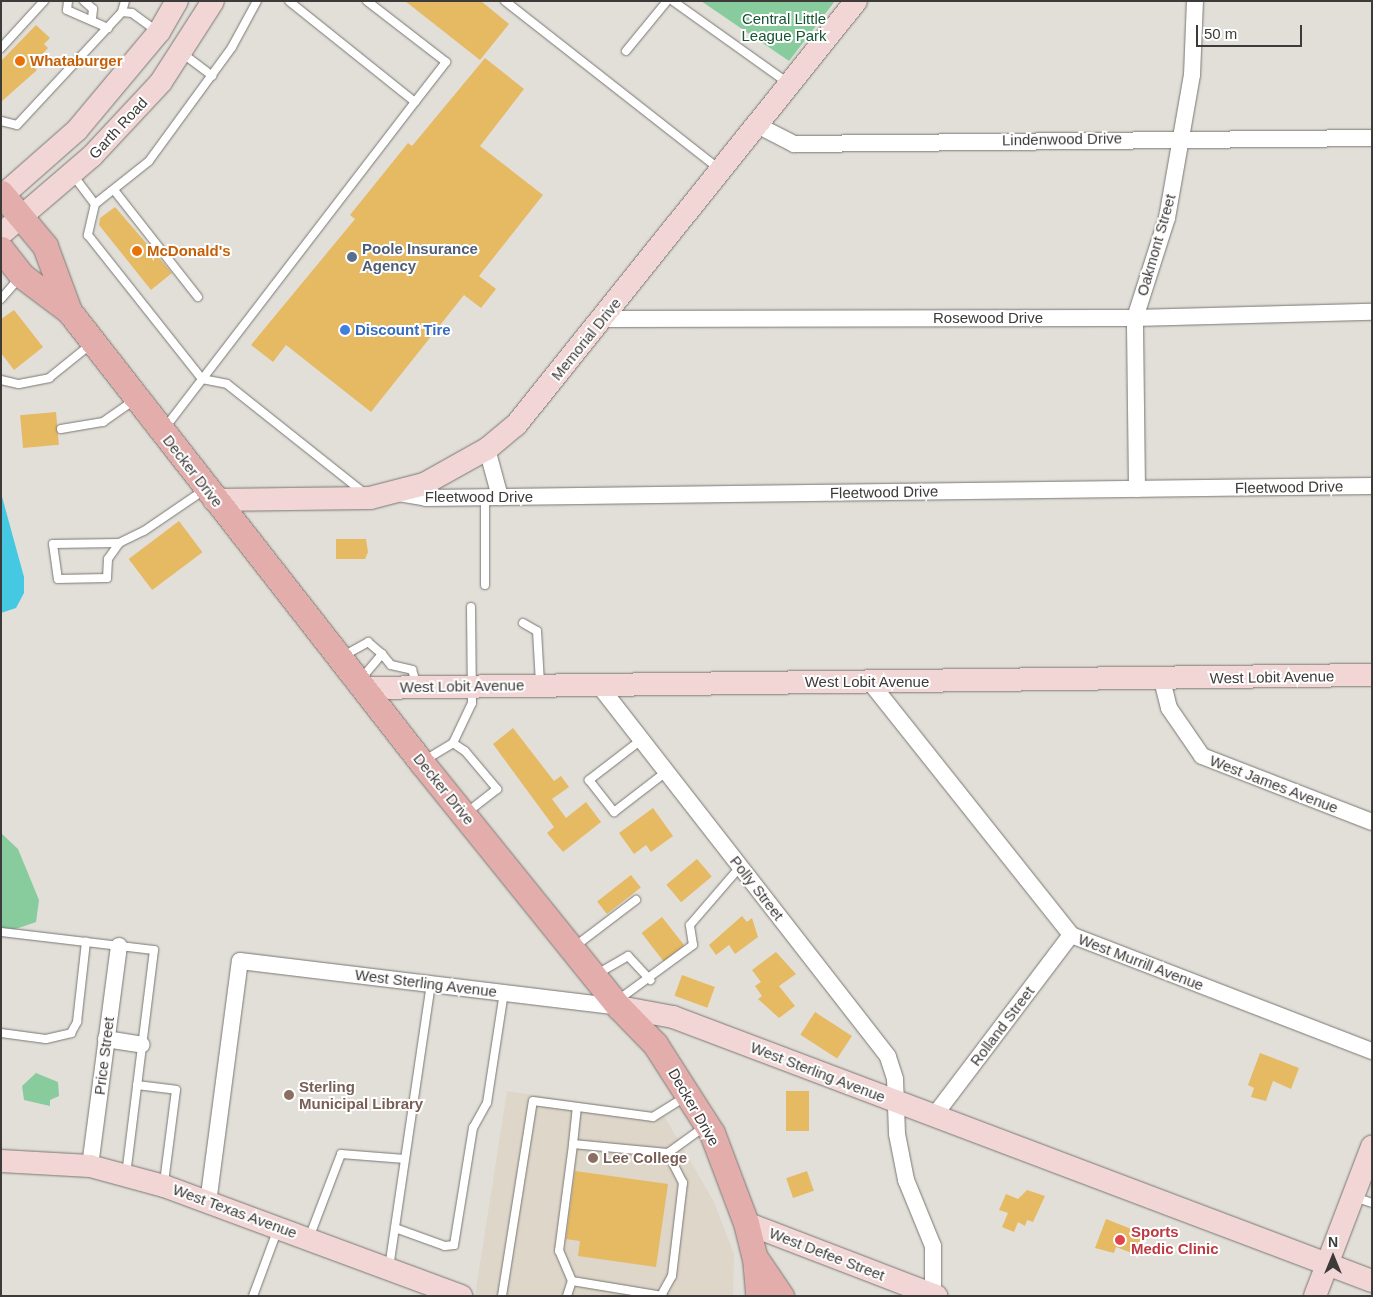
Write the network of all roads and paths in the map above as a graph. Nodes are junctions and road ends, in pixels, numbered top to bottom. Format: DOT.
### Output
graph roads {
  1 [pos="44,1"];
  2 [pos="68,1"];
  3 [pos="84,1"];
  4 [pos="124,1"];
  5 [pos="177,1"];
  6 [pos="213,1"];
  7 [pos="257,1"];
  8 [pos="289,1"];
  9 [pos="368,1"];
  10 [pos="505,1"];
  11 [pos="667,1"];
  12 [pos="673,1"];
  13 [pos="856,1"];
  14 [pos="1195,1"];
  15 [pos="122,12"];
  16 [pos="92,19"];
  17 [pos="108,28"];
  18 [pos="159,32"];
  19 [pos="1,48"];
  20 [pos="626,51"];
  21 [pos="182,53"];
  22 [pos="212,76"];
  23 [pos="790,84"];
  24 [pos="415,102"];
  25 [pos="1,121"];
  26 [pos="757,125"];
  27 [pos="1182,137"];
  28 [pos="1372,138"];
  29 [pos="721,170"];
  30 [pos="72,174"];
  31 [pos="114,190"];
  32 [pos="2,195"];
  33 [pos="95,204"];
  34 [pos="21,217"];
  35 [pos="1,234"];
  36 [pos="1,249"];
  37 [pos="21,275"];
  38 [pos="198,297"];
  39 [pos="1,299"];
  40 [pos="69,311"];
  41 [pos="1372,312"];
  42 [pos="603,318"];
  43 [pos="1135,318"];
  44 [pos="93,342"];
  45 [pos="202,379"];
  46 [pos="1,380"];
  47 [pos="136,398"];
  48 [pos="61,428"];
  49 [pos="162,431"];
  50 [pos="487,449"];
  51 [pos="1372,486"];
  52 [pos="1138,489"];
  53 [pos="397,492"];
  54 [pos="210,494"];
  55 [pos="492,497"];
  56 [pos="370,498"];
  57 [pos="119,543"];
  58 [pos="485,585"];
  59 [pos="471,607"];
  60 [pos="523,623"];
  61 [pos="382,654"];
  62 [pos="339,658"];
  63 [pos="1372,675"];
  64 [pos="1162,680"];
  65 [pos="870,682"];
  66 [pos="598,684"];
  67 [pos="360,685"];
  68 [pos="540,685"];
  69 [pos="472,686"];
  70 [pos="417,687"];
  71 [pos="641,740"];
  72 [pos="453,743"];
  73 [pos="422,763"];
  74 [pos="666,772"];
  75 [pos="464,814"];
  76 [pos="1372,822"];
  77 [pos="740,867"];
  78 [pos="636,900"];
  79 [pos="1,932"];
  80 [pos="1071,935"];
  81 [pos="86,942"];
  82 [pos="119,946"];
  83 [pos="572,949"];
  84 [pos="594,976"];
  85 [pos="650,980"];
  86 [pos="432,983"];
  87 [pos="504,992"];
  88 [pos="617,1004"];
  89 [pos="1,1033"];
  90 [pos="106,1039"];
  91 [pos="142,1045"];
  92 [pos="1372,1051"];
  93 [pos="137,1085"];
  94 [pos="688,1094"];
  95 [pos="894,1101"];
  96 [pos="577,1107"];
  97 [pos="934,1116"];
  98 [pos="707,1125"];
  99 [pos="573,1144"];
  100 [pos="1372,1147"];
  101 [pos="668,1153"];
  102 [pos="405,1159"];
  103 [pos="1,1161"];
  104 [pos="90,1166"];
  105 [pos="126,1175"];
  106 [pos="164,1186"];
  107 [pos="1362,1199"];
  108 [pos="208,1204"];
  109 [pos="746,1223"];
  110 [pos="279,1227"];
  111 [pos="395,1228"];
  112 [pos="309,1238"];
  113 [pos="755,1258"];
  114 [pos="1326,1263"];
  115 [pos="389,1269"];
  116 [pos="572,1281"];
  117 [pos="1372,1282"];
  118 [pos="663,1294"];
  119 [pos="934,1295"];
  120 [pos="253,1296"];
  121 [pos="460,1296"];
  122 [pos="502,1296"];
  123 [pos="567,1296"];
  124 [pos="758,1296"];
  125 [pos="782,1296"];
  126 [pos="1315,1296"];
  1 -- 19 [label="lane"];
  2 -- 16 [label="lane"];
  3 -- 16 [label="lane"];
  4 -- 15 [label="lane"];
  5 -- 18 [label="street, Garth Road"];
  6 -- 21 [label="street, Garth Road"];
  7 -- 22 [label="lane"];
  8 -- 24 [label="lane"];
  9 -- 24 [label="lane"];
  10 -- 29 [label="lane"];
  11 -- 20 [label="lane"];
  12 -- 23 [label="lane"];
  13 -- 23 [label="street, Memorial Drive"];
  14 -- 27 [label="street, Oakmont Street"];
  15 -- 17 [label="lane"];
  15 -- 18 [label="lane"];
  16 -- 17 [label="lane"];
  17 -- 25 [label="lane"];
  18 -- 21 [label="street"];
  18 -- 32 [label="street, Garth Road"];
  21 -- 22 [label="lane"];
  21 -- 30 [label="street, Garth Road"];
  22 -- 31 [label="lane"];
  23 -- 26 [label="street, Memorial Drive"];
  24 -- 45 [label="lane"];
  26 -- 27 [label="street, Lindenwood Drive"];
  26 -- 29 [label="street, Memorial Drive"];
  27 -- 28 [label="street, Lindenwood Drive"];
  27 -- 43 [label="street, Oakmont Street"];
  29 -- 42 [label="street, Memorial Drive"];
  30 -- 33 [label="lane"];
  30 -- 34 [label="street, Garth Road"];
  31 -- 33 [label="lane"];
  31 -- 38 [label="lane"];
  32 -- 34 [label="main road, Decker Drive"];
  33 -- 45 [label="lane"];
  34 -- 35 [label="street, Garth Road"];
  34 -- 40 [label="main road, Decker Drive"];
  36 -- 37 [label="main road, Decker Drive"];
  37 -- 39 [label="lane"];
  37 -- 40 [label="main road, Decker Drive"];
  40 -- 44 [label="main road, Decker Drive"];
  41 -- 43 [label="street, Rosewood Drive"];
  42 -- 43 [label="street, Rosewood Drive"];
  42 -- 50 [label="street, Memorial Drive"];
  43 -- 52 [label="street, Oakmont Street"];
  44 -- 46 [label="lane"];
  44 -- 47 [label="main road, Decker Drive"];
  45 -- 49 [label="lane"];
  45 -- 56 [label="lane"];
  47 -- 48 [label="lane"];
  47 -- 49 [label="main road, Decker Drive"];
  49 -- 54 [label="main road, Decker Drive"];
  50 -- 53 [label="street, Memorial Drive"];
  50 -- 55 [label="street"];
  51 -- 52 [label="street, Fleetwood Drive"];
  52 -- 55 [label="street, Fleetwood Drive"];
  53 -- 55 [label="street, Fleetwood Drive"];
  53 -- 56 [label="street, Memorial Drive"];
  54 -- 56 [label="street, Memorial Drive"];
  54 -- 57 [label="lane"];
  54 -- 62 [label="main road, Decker Drive"];
  55 -- 58 [label="lane"];
  57 -- 57 [label="lane"];
  59 -- 69 [label="lane"];
  60 -- 68 [label="lane"];
  61 -- 62 [label="lane"];
  61 -- 67 [label="lane"];
  61 -- 70 [label="lane"];
  62 -- 67 [label="main road, Decker Drive"];
  63 -- 64 [label="street, West Lobit Avenue"];
  64 -- 65 [label="street, West Lobit Avenue"];
  64 -- 76 [label="street, West James Avenue"];
  65 -- 66 [label="street, West Lobit Avenue"];
  65 -- 80 [label="street, West Murrill Avenue"];
  66 -- 68 [label="street, West Lobit Avenue"];
  66 -- 71 [label="street, Polly Street"];
  67 -- 70 [label="street, West Lobit Avenue"];
  67 -- 73 [label="main road, Decker Drive"];
  68 -- 69 [label="street, West Lobit Avenue"];
  69 -- 70 [label="street, West Lobit Avenue"];
  69 -- 72 [label="lane"];
  71 -- 74 [label="street, Polly Street"];
  71 -- 74 [label="lane"];
  72 -- 73 [label="lane"];
  72 -- 75 [label="lane"];
  73 -- 75 [label="main road, Decker Drive"];
  74 -- 77 [label="street, Polly Street"];
  75 -- 83 [label="main road, Decker Drive"];
  77 -- 85 [label="lane"];
  77 -- 95 [label="street, Polly Street"];
  78 -- 83 [label="lane"];
  79 -- 81 [label="lane"];
  80 -- 92 [label="street, West Murrill Avenue"];
  80 -- 97 [label="street, Rolland Street"];
  81 -- 82 [label="lane"];
  81 -- 89 [label="lane"];
  82 -- 90 [label="street, Price Street"];
  82 -- 91 [label="lane"];
  83 -- 84 [label="main road, Decker Drive"];
  84 -- 85 [label="lane"];
  84 -- 88 [label="main road, Decker Drive"];
  85 -- 88 [label="lane"];
  86 -- 87 [label="street, West Sterling Avenue"];
  86 -- 102 [label="lane"];
  86 -- 108 [label="street, West Sterling Avenue"];
  87 -- 88 [label="street, West Sterling Avenue"];
  87 -- 111 [label="lane"];
  88 -- 94 [label="main road, Decker Drive"];
  88 -- 95 [label="street, West Sterling Avenue"];
  90 -- 91 [label="street"];
  90 -- 104 [label="street, Price Street"];
  91 -- 93 [label="lane"];
  93 -- 105 [label="lane"];
  93 -- 106 [label="lane"];
  94 -- 96 [label="lane"];
  94 -- 98 [label="main road, Decker Drive"];
  95 -- 97 [label="street, West Sterling Avenue"];
  95 -- 119 [label="street, Polly Street"];
  96 -- 99 [label="lane"];
  96 -- 122 [label="lane"];
  97 -- 114 [label="street, West Sterling Avenue"];
  98 -- 101 [label="lane"];
  98 -- 109 [label="main road, Decker Drive"];
  99 -- 101 [label="lane"];
  99 -- 116 [label="lane"];
  100 -- 107 [label="street"];
  101 -- 118 [label="lane"];
  102 -- 111 [label="lane"];
  102 -- 112 [label="lane"];
  103 -- 104 [label="street, West Texas Avenue"];
  104 -- 105 [label="street, West Texas Avenue"];
  105 -- 106 [label="street, West Texas Avenue"];
  106 -- 108 [label="street, West Texas Avenue"];
  107 -- 114 [label="street"];
  108 -- 110 [label="street, West Texas Avenue"];
  109 -- 113 [label="main road, Decker Drive"];
  109 -- 119 [label="street, West Defee Street"];
  110 -- 112 [label="street, West Texas Avenue"];
  110 -- 120 [label="lane"];
  111 -- 115 [label="lane"];
  112 -- 115 [label="street, West Texas Avenue"];
  113 -- 124 [label="main road, Decker Drive"];
  113 -- 125 [label="main road"];
  114 -- 117 [label="street, West Sterling Avenue"];
  114 -- 126 [label="street"];
  115 -- 121 [label="street, West Texas Avenue"];
  116 -- 118 [label="lane"];
  116 -- 123 [label="lane"];
}
